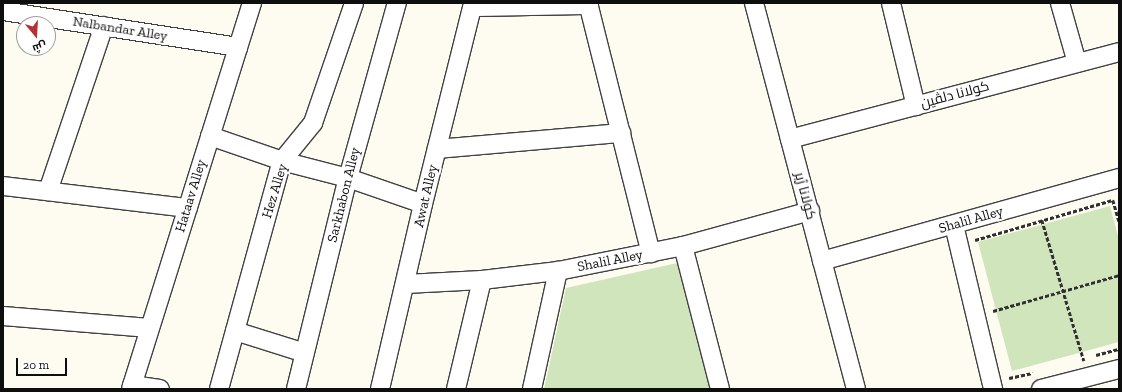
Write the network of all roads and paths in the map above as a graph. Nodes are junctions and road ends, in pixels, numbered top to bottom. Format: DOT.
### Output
graph roads {
  1 [pos="252,3"];
  2 [pos="354,3"];
  3 [pos="397,3"];
  4 [pos="754,3"];
  5 [pos="891,3"];
  6 [pos="1060,3"];
  7 [pos="589,4"];
  8 [pos="473,5"];
  9 [pos="3,11"];
  10 [pos="104,26"];
  11 [pos="238,46"];
  12 [pos="1119,52"];
  13 [pos="1077,63"];
  14 [pos="916,106"];
  15 [pos="621,133"];
  16 [pos="210,136"];
  17 [pos="790,139"];
  18 [pos="437,149"];
  19 [pos="282,160"];
  20 [pos="348,178"];
  21 [pos="1119,178"];
  22 [pos="3,186"];
  23 [pos="48,191"];
  24 [pos="1036,201"];
  25 [pos="423,204"];
  26 [pos="188,208"];
  27 [pos="810,211"];
  28 [pos="1042,220"];
  29 [pos="1119,221"];
  30 [pos="954,225"];
  31 [pos="682,246"];
  32 [pos="974,247"];
  33 [pos="651,253"];
  34 [pos="822,261"];
  35 [pos="558,271"];
  36 [pos="1119,275"];
  37 [pos="482,280"];
  38 [pos="406,284"];
  39 [pos="1064,291"];
  40 [pos="990,305"];
  41 [pos="984,314"];
  42 [pos="3,316"];
  43 [pos="994,319"];
  44 [pos="150,328"];
  45 [pos="235,331"];
  46 [pos="1119,349"];
  47 [pos="305,354"];
  48 [pos="1084,359"];
  49 [pos="1076,361"];
  50 [pos="1119,369"];
  51 [pos="1039,371"];
  52 [pos="1008,372"];
  53 [pos="1089,377"];
  54 [pos="132,387"];
  55 [pos="225,387"];
  56 [pos="160,389"];
  57 [pos="296,389"];
  58 [pos="380,389"];
  59 [pos="456,389"];
  60 [pos="532,389"];
  61 [pos="720,389"];
  62 [pos="856,389"];
  63 [pos="993,389"];
  64 [pos="1041,389"];
  1 -- 11 [label="street, Hataav Alley"];
  2 -- 19 [label="street, Hez Alley"];
  3 -- 20 [label="street, Sarkhabon Alley"];
  4 -- 17 [label="street, کولانا ژیر"];
  5 -- 14 [label="street"];
  6 -- 13 [label="street"];
  7 -- 8 [label="street"];
  7 -- 15 [label="street"];
  8 -- 18 [label="street, Awat Alley"];
  9 -- 10 [label="street, Nalbandar Alley"];
  10 -- 11 [label="street, Nalbandar Alley"];
  10 -- 23 [label="street"];
  11 -- 16 [label="street, Hataav Alley"];
  12 -- 13 [label="street, کولانا دلڤین"];
  13 -- 14 [label="street, کولانا دلڤین"];
  14 -- 17 [label="street, کولانا دلڤین"];
  15 -- 18 [label="street"];
  15 -- 33 [label="street"];
  16 -- 19 [label="street"];
  16 -- 26 [label="street, Hataav Alley"];
  17 -- 27 [label="street, کولانا ژیر"];
  18 -- 25 [label="street, Awat Alley"];
  19 -- 20 [label="street"];
  19 -- 45 [label="street, Hez Alley"];
  20 -- 25 [label="street"];
  20 -- 47 [label="street, Sarkhabon Alley"];
  21 -- 24 [label="street, Shalil Alley"];
  22 -- 23 [label="street"];
  23 -- 26 [label="street"];
  24 -- 28 [label="path"];
  24 -- 30 [label="street, Shalil Alley"];
  25 -- 38 [label="street, Awat Alley"];
  26 -- 44 [label="street, Hataav Alley"];
  27 -- 31 [label="street, Shalil Alley"];
  27 -- 34 [label="street, کولانا ژیر"];
  28 -- 29 [label="path"];
  28 -- 32 [label="path"];
  28 -- 39 [label="path"];
  30 -- 34 [label="street, Shalil Alley"];
  30 -- 41 [label="street"];
  31 -- 33 [label="street, Shalil Alley"];
  31 -- 61 [label="street"];
  33 -- 35 [label="street, Shalil Alley"];
  34 -- 62 [label="street, کولانا ژیر"];
  35 -- 37 [label="street, Shalil Alley"];
  35 -- 60 [label="street"];
  36 -- 39 [label="path"];
  37 -- 38 [label="street, Shalil Alley"];
  37 -- 59 [label="street"];
  38 -- 58 [label="street, Awat Alley"];
  39 -- 41 [label="path"];
  39 -- 48 [label="path"];
  40 -- 41 [label="path"];
  41 -- 43 [label="path"];
  41 -- 63 [label="street"];
  42 -- 44 [label="street"];
  44 -- 54 [label="street, Hataav Alley"];
  45 -- 47 [label="street"];
  45 -- 55 [label="street, Hez Alley"];
  46 -- 48 [label="path"];
  47 -- 57 [label="street, Sarkhabon Alley"];
  48 -- 49 [label="path"];
  48 -- 53 [label="path"];
  50 -- 53 [label="street"];
  51 -- 52 [label="path"];
  53 -- 64 [label="street"];
  54 -- 56 [label="street"];
}
